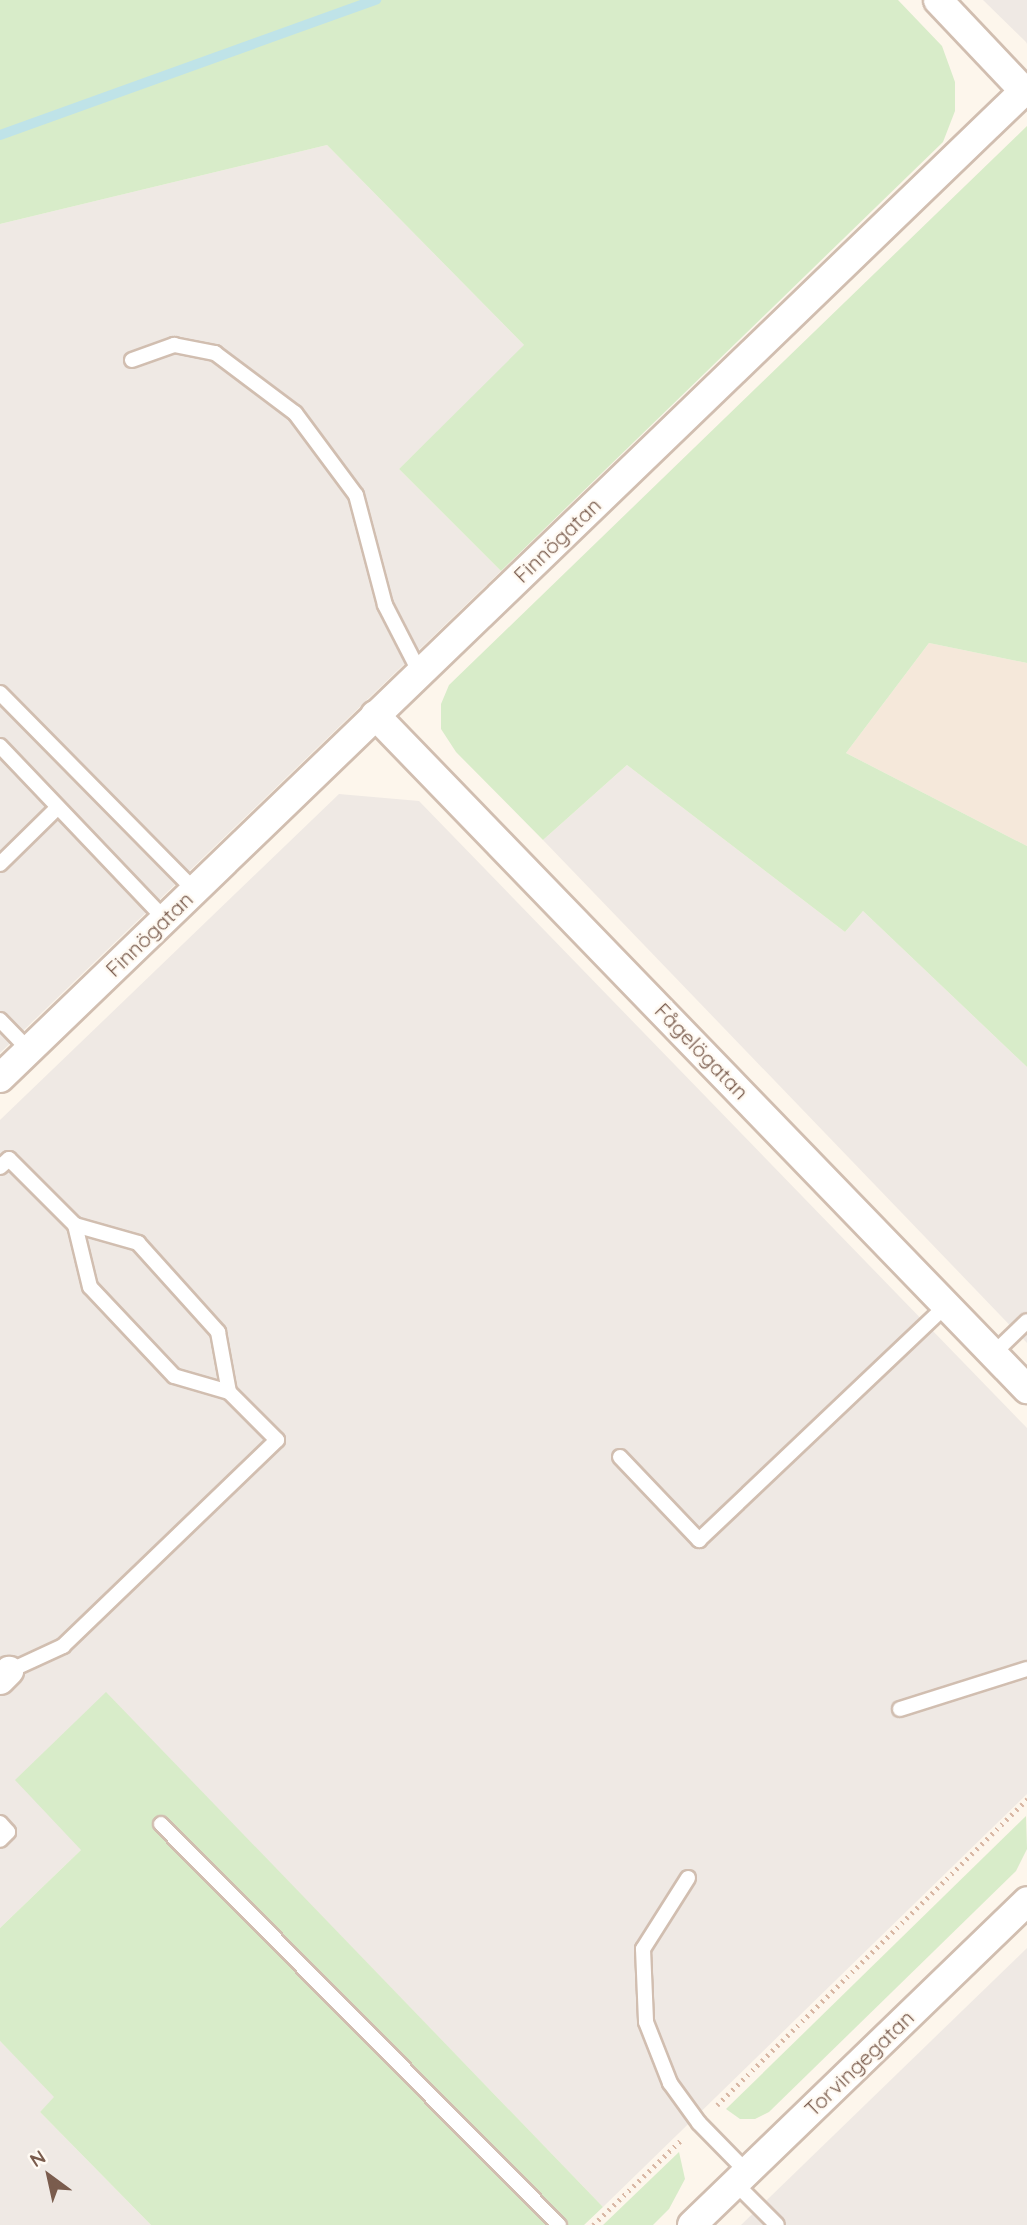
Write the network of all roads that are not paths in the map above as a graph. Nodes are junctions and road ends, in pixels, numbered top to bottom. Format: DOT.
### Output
graph roads {
  1 [pos="938,0"];
  2 [pos="1026,89"];
  3 [pos="132,360"];
  4 [pos="420,673"];
  5 [pos="0,693"];
  6 [pos="375,715"];
  7 [pos="0,746"];
  8 [pos="58,807"];
  9 [pos="0,864"];
  10 [pos="194,891"];
  11 [pos="165,919"];
  12 [pos="0,1020"];
  13 [pos="29,1050"];
  14 [pos="0,1078"];
  15 [pos="0,1167"];
  16 [pos="75,1225"];
  17 [pos="946,1306"];
  18 [pos="1027,1321"];
  19 [pos="993,1354"];
  20 [pos="1027,1389"];
  21 [pos="229,1392"];
  22 [pos="620,1457"];
  23 [pos="1027,1669"];
  24 [pos="3,1671"];
  25 [pos="900,1709"];
  26 [pos="0,1824"];
  27 [pos="161,1824"];
  28 [pos="0,1840"];
  29 [pos="688,1878"];
  30 [pos="1027,1901"];
  31 [pos="741,2177"];
  32 [pos="559,2225"];
  33 [pos="692,2225"];
  34 [pos="777,2225"];
  1 -- 2 [label="street, Finnögatan"];
  2 -- 4 [label="street, Finnögatan"];
  3 -- 4 [label="lane"];
  4 -- 6 [label="street, Finnögatan"];
  5 -- 10 [label="lane"];
  6 -- 10 [label="street, Finnögatan"];
  6 -- 17 [label="street, Fågelögatan"];
  7 -- 8 [label="lane"];
  8 -- 9 [label="lane"];
  8 -- 11 [label="lane"];
  10 -- 11 [label="street, Finnögatan"];
  11 -- 13 [label="street, Finnögatan"];
  12 -- 13 [label="lane"];
  13 -- 14 [label="street, Finnögatan"];
  15 -- 16 [label="lane"];
  16 -- 21 [label="lane"];
  16 -- 21 [label="lane"];
  17 -- 19 [label="street, Fågelögatan"];
  17 -- 22 [label="lane"];
  18 -- 19 [label="lane"];
  19 -- 20 [label="street, Fågelögatan"];
  21 -- 24 [label="lane"];
  23 -- 25 [label="lane"];
  26 -- 28 [label="lane"];
  27 -- 32 [label="lane"];
  29 -- 31 [label="lane"];
  30 -- 31 [label="street, Torvingegatan"];
  31 -- 33 [label="street, Torvingegatan"];
  31 -- 34 [label="lane"];
}
